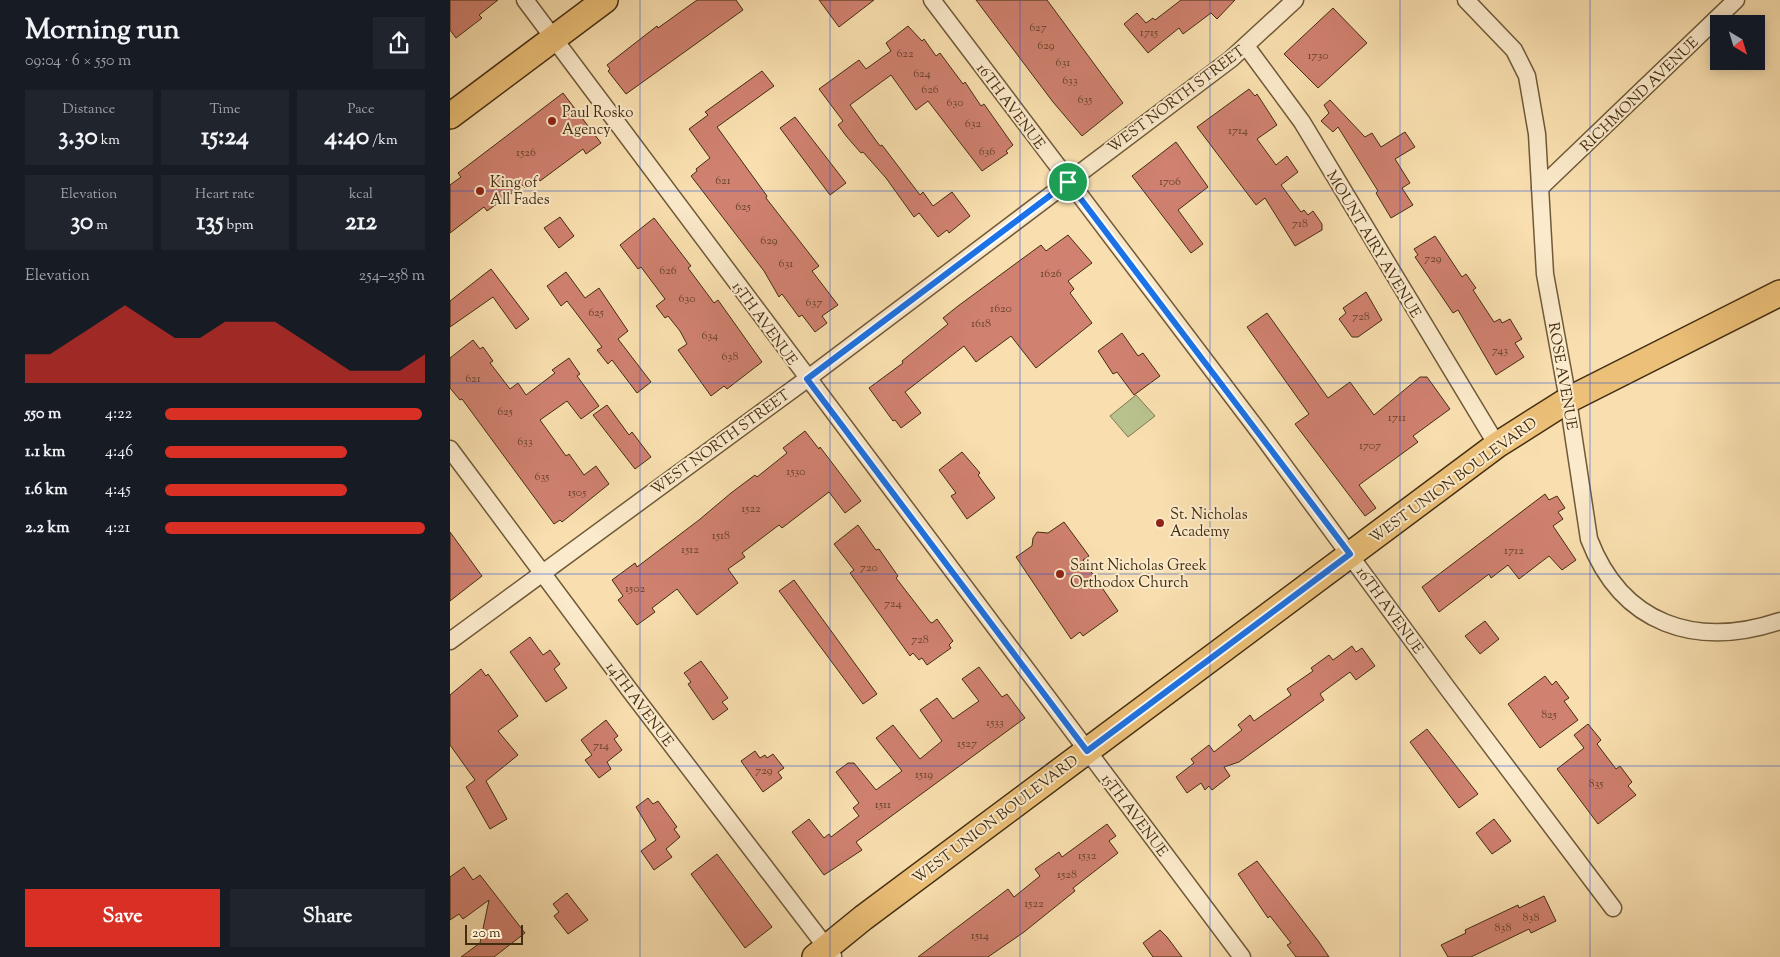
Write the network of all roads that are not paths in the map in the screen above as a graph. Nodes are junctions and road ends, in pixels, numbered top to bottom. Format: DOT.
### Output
graph roads {
  1 [pos="525,0"];
  2 [pos="605,0"];
  3 [pos="932,0"];
  4 [pos="1295,0"];
  5 [pos="1466,0"];
  6 [pos="1736,0"];
  7 [pos="554,38"];
  8 [pos="1246,46"];
  9 [pos="450,116"];
  10 [pos="1068,182"];
  11 [pos="1540,188"];
  12 [pos="1780,293"];
  13 [pos="807,379"];
  14 [pos="1568,400"];
  15 [pos="1497,445"];
  16 [pos="450,448"];
  17 [pos="1350,554"];
  18 [pos="543,573"];
  19 [pos="1780,621"];
  20 [pos="450,641"];
  21 [pos="1087,751"];
  22 [pos="1613,908"];
  23 [pos="825,954"];
  24 [pos="1242,957"];
  1 -- 7 [label="street, 15TH AVENUE"];
  2 -- 7 [label="main road"];
  3 -- 10 [label="street, 16TH AVENUE"];
  4 -- 8 [label="street, WEST NORTH STREET"];
  5 -- 11 [label="street, ROSE AVENUE"];
  6 -- 11 [label="street, RICHMOND AVENUE"];
  7 -- 9 [label="main road"];
  7 -- 13 [label="street, 15TH AVENUE"];
  8 -- 10 [label="street, WEST NORTH STREET"];
  8 -- 15 [label="street, MOUNT AIRY AVENUE"];
  10 -- 13 [label="street, WEST NORTH STREET"];
  10 -- 17 [label="street, 16TH AVENUE"];
  11 -- 14 [label="street, ROSE AVENUE"];
  12 -- 14 [label="main road, WEST UNION BOULEVARD"];
  13 -- 18 [label="street, WEST NORTH STREET"];
  13 -- 21 [label="street, 15TH AVENUE"];
  14 -- 15 [label="main road, WEST UNION BOULEVARD"];
  14 -- 19 [label="street, ROSE AVENUE"];
  15 -- 17 [label="main road, WEST UNION BOULEVARD"];
  16 -- 18 [label="street, 14TH AVENUE"];
  17 -- 21 [label="main road, WEST UNION BOULEVARD"];
  17 -- 22 [label="street, 16TH AVENUE"];
  18 -- 20 [label="street, WEST NORTH STREET"];
  18 -- 23 [label="street, 14TH AVENUE"];
  21 -- 23 [label="main road, WEST UNION BOULEVARD"];
  21 -- 24 [label="street, 15TH AVENUE"];
}
